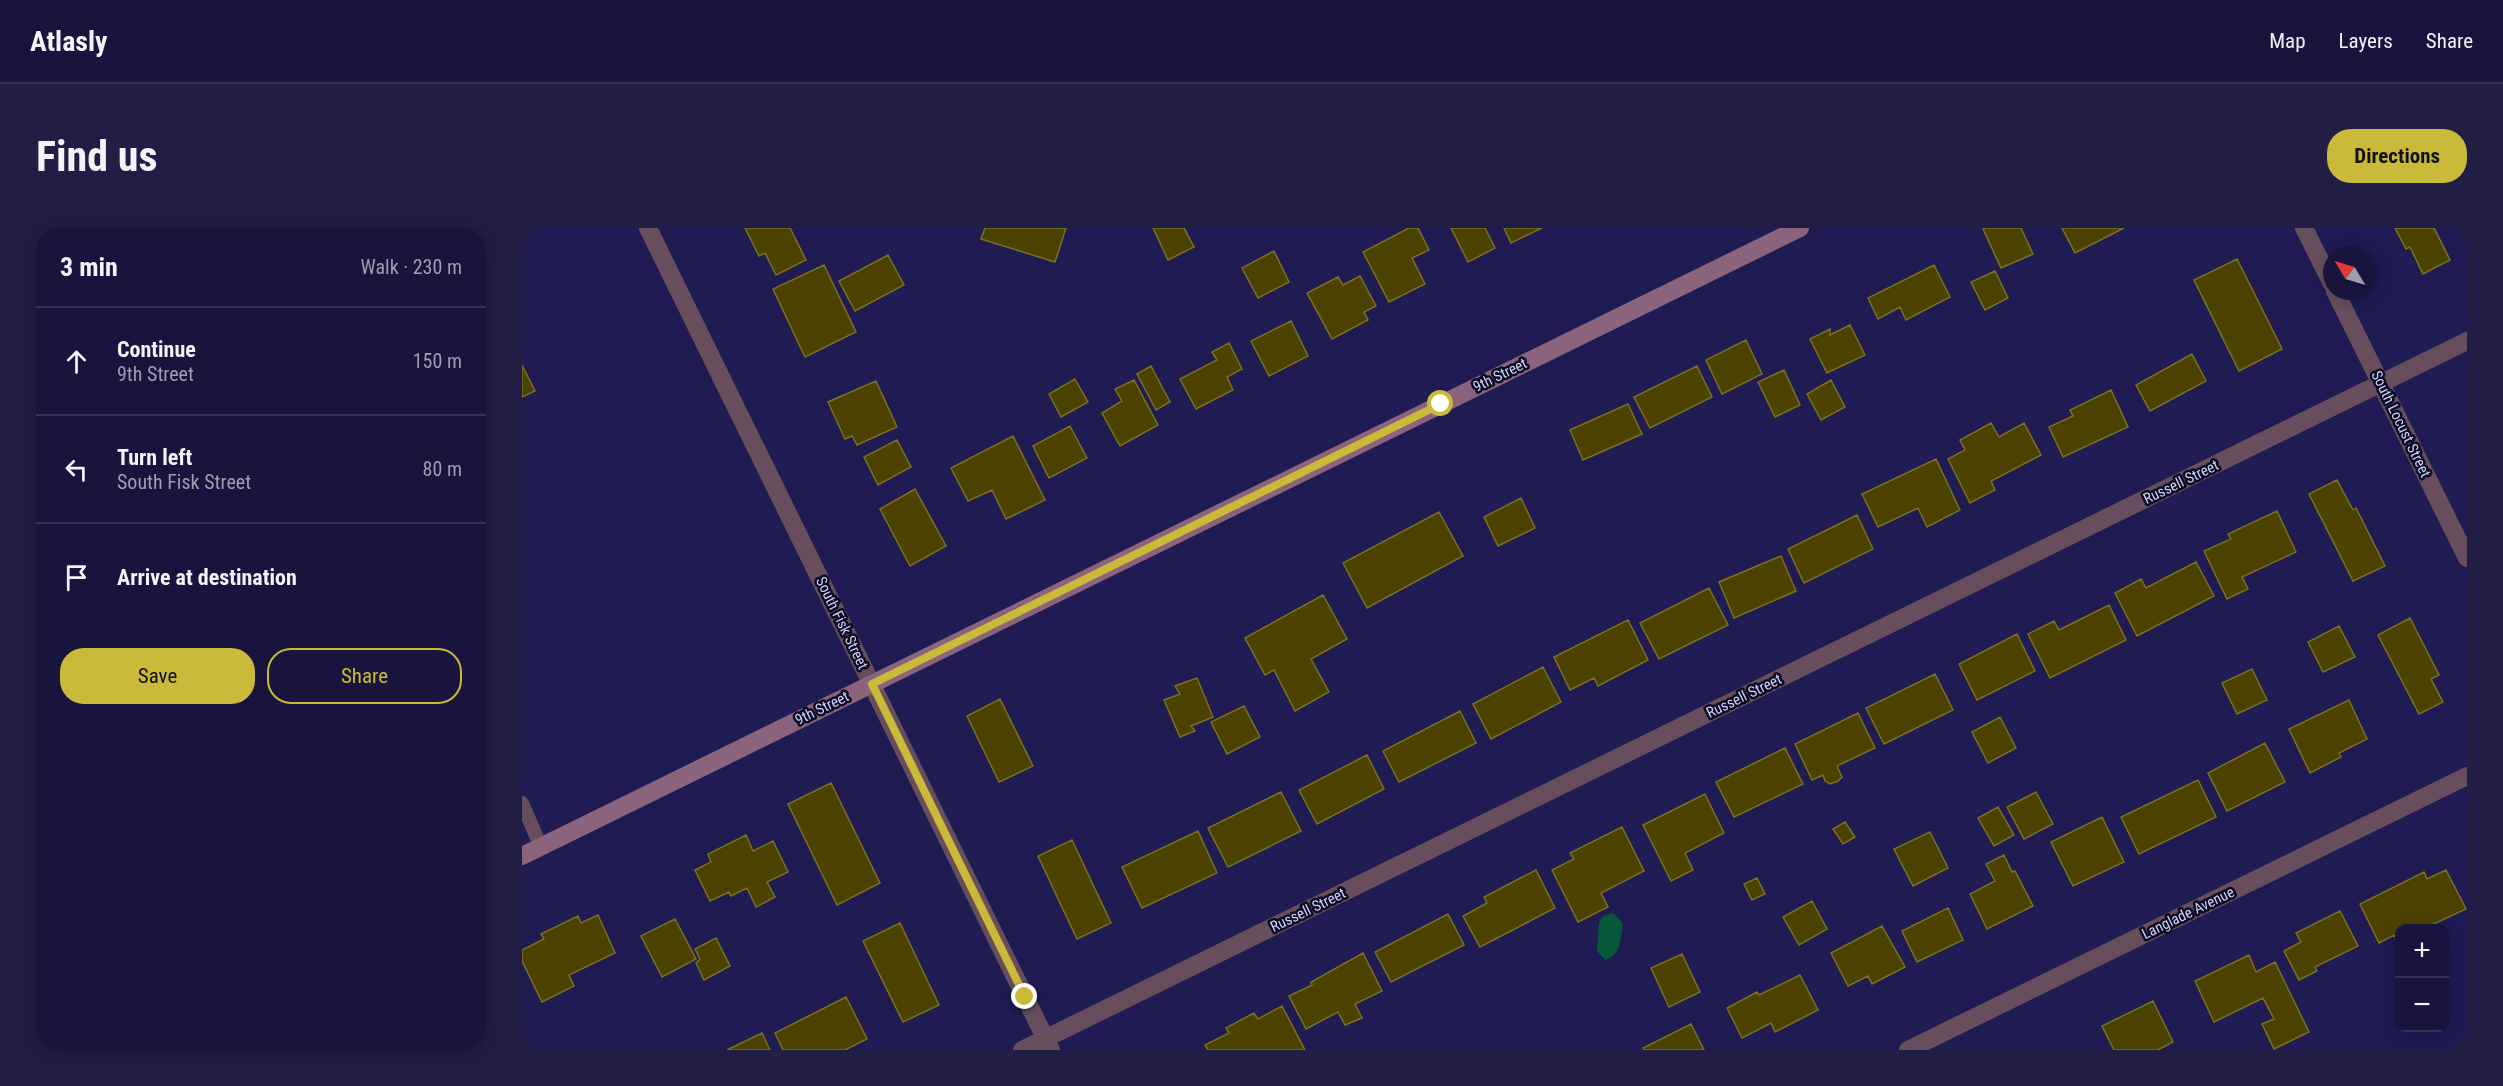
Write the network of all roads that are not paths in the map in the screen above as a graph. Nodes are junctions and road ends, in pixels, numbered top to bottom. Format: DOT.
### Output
graph roads {
  1 [pos="648,228"];
  2 [pos="1800,228"];
  3 [pos="2304,228"];
  4 [pos="2323,266"];
  5 [pos="2339,300"];
  6 [pos="2467,341"];
  7 [pos="2381,384"];
  8 [pos="2467,558"];
  9 [pos="872,684"];
  10 [pos="2467,776"];
  11 [pos="522,803"];
  12 [pos="541,847"];
  13 [pos="522,856"];
  14 [pos="1048,1044"];
  15 [pos="1022,1050"];
  16 [pos="1908,1050"];
  1 -- 9 [label="street, South Fisk Street"];
  2 -- 9 [label="street, 9th Street"];
  3 -- 4 [label="street"];
  5 -- 7 [label="street, South Locust Street"];
  6 -- 7 [label="street, Russell Street"];
  7 -- 8 [label="street, South Locust Street"];
  7 -- 14 [label="street, Russell Street"];
  9 -- 12 [label="street, 9th Street"];
  9 -- 14 [label="street, South Fisk Street"];
  10 -- 16 [label="street, Langlade Avenue"];
  11 -- 12 [label="lane"];
  12 -- 13 [label="street, 9th Street"];
  14 -- 15 [label="street, Russell Street"];
}
